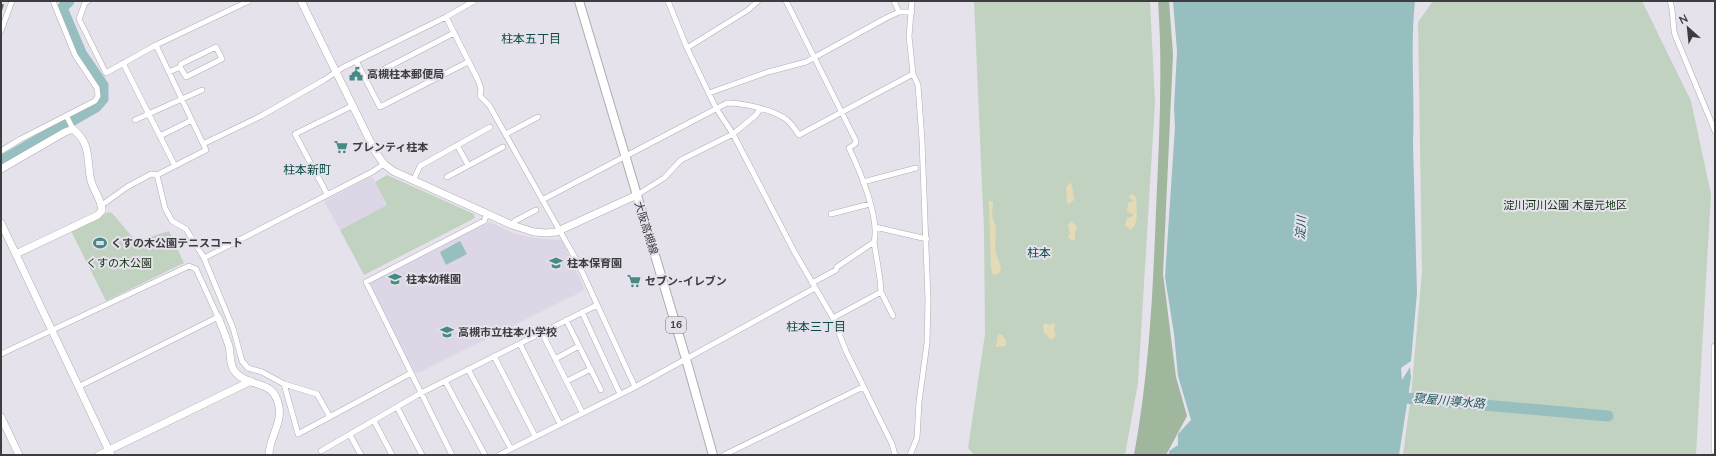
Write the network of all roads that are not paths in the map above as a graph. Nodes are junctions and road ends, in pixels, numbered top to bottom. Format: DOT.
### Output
graph roads {
  1 [pos="12,1"];
  2 [pos="88,1"];
  3 [pos="248,1"];
  4 [pos="301,1"];
  5 [pos="474,1"];
  6 [pos="579,1"];
  7 [pos="668,1"];
  8 [pos="758,1"];
  9 [pos="786,1"];
  10 [pos="894,1"];
  11 [pos="912,1"];
  12 [pos="1670,1"];
  13 [pos="54,2"];
  14 [pos="899,12"];
  15 [pos="912,12"];
  16 [pos="446,17"];
  17 [pos="1,30"];
  18 [pos="454,33"];
  19 [pos="156,46"];
  20 [pos="687,48"];
  21 [pos="815,58"];
  22 [pos="356,61"];
  23 [pos="468,62"];
  24 [pos="123,63"];
  25 [pos="180,67"];
  26 [pos="169,72"];
  27 [pos="336,72"];
  28 [pos="913,74"];
  29 [pos="366,79"];
  30 [pos="202,90"];
  31 [pos="709,93"];
  32 [pos="181,99"];
  33 [pos="352,106"];
  34 [pos="716,108"];
  35 [pos="760,109"];
  36 [pos="149,113"];
  37 [pos="842,113"];
  38 [pos="67,117"];
  39 [pos="538,117"];
  40 [pos="135,120"];
  41 [pos="192,120"];
  42 [pos="490,127"];
  43 [pos="73,129"];
  44 [pos="1715,131"];
  45 [pos="506,134"];
  46 [pos="734,134"];
  47 [pos="160,136"];
  48 [pos="203,144"];
  49 [pos="457,145"];
  50 [pos="503,146"];
  51 [pos="1,151"];
  52 [pos="624,156"];
  53 [pos="384,164"];
  54 [pos="468,165"];
  55 [pos="175,166"];
  56 [pos="916,168"];
  57 [pos="1,169"];
  58 [pos="157,175"];
  59 [pos="447,177"];
  60 [pos="412,181"];
  61 [pos="864,182"];
  62 [pos="327,194"];
  63 [pos="636,195"];
  64 [pos="542,200"];
  65 [pos="870,204"];
  66 [pos="102,205"];
  67 [pos="536,210"];
  68 [pos="487,214"];
  69 [pos="831,214"];
  70 [pos="1,223"];
  71 [pos="512,225"];
  72 [pos="875,227"];
  73 [pos="560,231"];
  74 [pos="927,239"];
  75 [pos="874,242"];
  76 [pos="16,254"];
  77 [pos="204,258"];
  78 [pos="813,286"];
  79 [pos="881,292"];
  80 [pos="597,305"];
  81 [pos="582,312"];
  82 [pos="893,316"];
  83 [pos="218,317"];
  84 [pos="833,318"];
  85 [pos="566,320"];
  86 [pos="51,330"];
  87 [pos="542,333"];
  88 [pos="520,344"];
  89 [pos="579,346"];
  90 [pos="1715,347"];
  91 [pos="1,354"];
  92 [pos="494,356"];
  93 [pos="556,359"];
  94 [pos="686,359"];
  95 [pos="468,369"];
  96 [pos="591,369"];
  97 [pos="411,373"];
  98 [pos="250,381"];
  99 [pos="445,381"];
  100 [pos="567,381"];
  101 [pos="284,384"];
  102 [pos="78,387"];
  103 [pos="635,387"];
  104 [pos="863,387"];
  105 [pos="601,390"];
  106 [pos="421,393"];
  107 [pos="620,394"];
  108 [pos="397,406"];
  109 [pos="582,412"];
  110 [pos="1,417"];
  111 [pos="330,417"];
  112 [pos="374,421"];
  113 [pos="560,424"];
  114 [pos="350,435"];
  115 [pos="535,436"];
  116 [pos="1715,445"];
  117 [pos="511,449"];
  118 [pos="321,452"];
  119 [pos="110,453"];
  120 [pos="19,455"];
  121 [pos="99,455"];
  122 [pos="269,455"];
  123 [pos="361,455"];
  124 [pos="392,455"];
  125 [pos="422,455"];
  126 [pos="452,455"];
  127 [pos="484,455"];
  128 [pos="498,455"];
  129 [pos="713,455"];
  130 [pos="724,455"];
  131 [pos="895,455"];
  132 [pos="910,455"];
  1 -- 17 [label="street"];
  2 -- 24 [label="street"];
  3 -- 19 [label="street"];
  4 -- 27 [label="street"];
  5 -- 16 [label="street"];
  6 -- 52 [label="main road, 大阪高槻線 / 16"];
  7 -- 20 [label="street"];
  8 -- 20 [label="street"];
  9 -- 21 [label="street"];
  10 -- 14 [label="street"];
  11 -- 15 [label="street"];
  12 -- 44 [label="street"];
  13 -- 38 [label="street"];
  14 -- 15 [label="street"];
  14 -- 21 [label="street"];
  15 -- 28 [label="street"];
  16 -- 18 [label="street"];
  16 -- 22 [label="street"];
  18 -- 23 [label="street"];
  18 -- 29 [label="street"];
  19 -- 24 [label="street"];
  19 -- 26 [label="street"];
  20 -- 31 [label="street"];
  21 -- 31 [label="street"];
  21 -- 37 [label="street"];
  22 -- 27 [label="street"];
  22 -- 29 [label="street"];
  23 -- 29 [label="street"];
  23 -- 45 [label="street"];
  24 -- 36 [label="street"];
  25 -- 25 [label="street"];
  25 -- 26 [label="street"];
  26 -- 32 [label="street"];
  27 -- 33 [label="street"];
  27 -- 48 [label="street"];
  28 -- 37 [label="street"];
  28 -- 74 [label="street"];
  30 -- 32 [label="street"];
  31 -- 34 [label="street"];
  32 -- 36 [label="street"];
  32 -- 41 [label="street"];
  33 -- 53 [label="street"];
  33 -- 62 [label="street"];
  34 -- 35 [label="street"];
  34 -- 46 [label="street"];
  34 -- 52 [label="street"];
  35 -- 37 [label="street"];
  35 -- 46 [label="street"];
  36 -- 40 [label="street"];
  36 -- 47 [label="street"];
  37 -- 61 [label="street"];
  38 -- 43 [label="street"];
  38 -- 51 [label="street"];
  39 -- 45 [label="street"];
  41 -- 47 [label="street"];
  41 -- 48 [label="street"];
  42 -- 49 [label="street"];
  43 -- 57 [label="street"];
  43 -- 66 [label="street"];
  45 -- 64 [label="street"];
  46 -- 63 [label="street"];
  46 -- 78 [label="street"];
  47 -- 55 [label="street"];
  48 -- 55 [label="street"];
  49 -- 54 [label="street"];
  49 -- 60 [label="street"];
  50 -- 54 [label="street"];
  52 -- 63 [label="main road, 大阪高槻線 / 16"];
  52 -- 64 [label="street"];
  53 -- 60 [label="street"];
  53 -- 62 [label="street"];
  54 -- 59 [label="street"];
  55 -- 58 [label="street"];
  56 -- 61 [label="street"];
  58 -- 66 [label="street"];
  58 -- 77 [label="street"];
  60 -- 68 [label="street"];
  61 -- 65 [label="street"];
  62 -- 77 [label="street"];
  63 -- 73 [label="street"];
  63 -- 94 [label="main road, 大阪高槻線 / 16"];
  64 -- 73 [label="street"];
  65 -- 69 [label="street"];
  65 -- 72 [label="street"];
  66 -- 76 [label="street"];
  67 -- 71 [label="street"];
  68 -- 71 [label="street"];
  68 -- 97 [label="street"];
  70 -- 76 [label="street"];
  71 -- 73 [label="street"];
  72 -- 74 [label="street"];
  72 -- 75 [label="street"];
  73 -- 80 [label="street"];
  74 -- 132 [label="street"];
  75 -- 78 [label="street"];
  75 -- 79 [label="street"];
  76 -- 86 [label="street"];
  77 -- 101 [label="street"];
  78 -- 84 [label="street"];
  78 -- 94 [label="street"];
  79 -- 82 [label="street"];
  79 -- 84 [label="street"];
  80 -- 81 [label="street"];
  80 -- 103 [label="street"];
  81 -- 85 [label="street"];
  81 -- 107 [label="street"];
  83 -- 86 [label="street"];
  83 -- 98 [label="street"];
  83 -- 102 [label="street"];
  84 -- 104 [label="street"];
  85 -- 87 [label="street"];
  85 -- 89 [label="street"];
  86 -- 91 [label="street"];
  86 -- 102 [label="street"];
  87 -- 88 [label="street"];
  87 -- 93 [label="street"];
  88 -- 92 [label="street"];
  88 -- 113 [label="street"];
  89 -- 93 [label="street"];
  89 -- 96 [label="street"];
  90 -- 116 [label="street"];
  92 -- 95 [label="street"];
  92 -- 115 [label="street"];
  93 -- 100 [label="street"];
  94 -- 103 [label="street"];
  94 -- 129 [label="main road, 大阪高槻線 / 16"];
  95 -- 99 [label="street"];
  95 -- 117 [label="street"];
  96 -- 100 [label="street"];
  96 -- 105 [label="street"];
  97 -- 106 [label="street"];
  97 -- 111 [label="street"];
  98 -- 119 [label="street"];
  98 -- 122 [label="street"];
  99 -- 106 [label="street"];
  99 -- 127 [label="street"];
  100 -- 109 [label="street"];
  101 -- 111 [label="street"];
  101 -- 111 [label="street"];
  102 -- 119 [label="street"];
  103 -- 107 [label="street"];
  104 -- 130 [label="street"];
  104 -- 131 [label="street"];
  106 -- 108 [label="street"];
  106 -- 126 [label="street"];
  107 -- 109 [label="street"];
  108 -- 112 [label="street"];
  108 -- 125 [label="street"];
  109 -- 113 [label="street"];
  110 -- 120 [label="street"];
  112 -- 114 [label="street"];
  112 -- 124 [label="street"];
  113 -- 115 [label="street"];
  114 -- 118 [label="street"];
  114 -- 123 [label="street"];
  115 -- 117 [label="street"];
  117 -- 128 [label="street"];
  119 -- 121 [label="street"];
}
